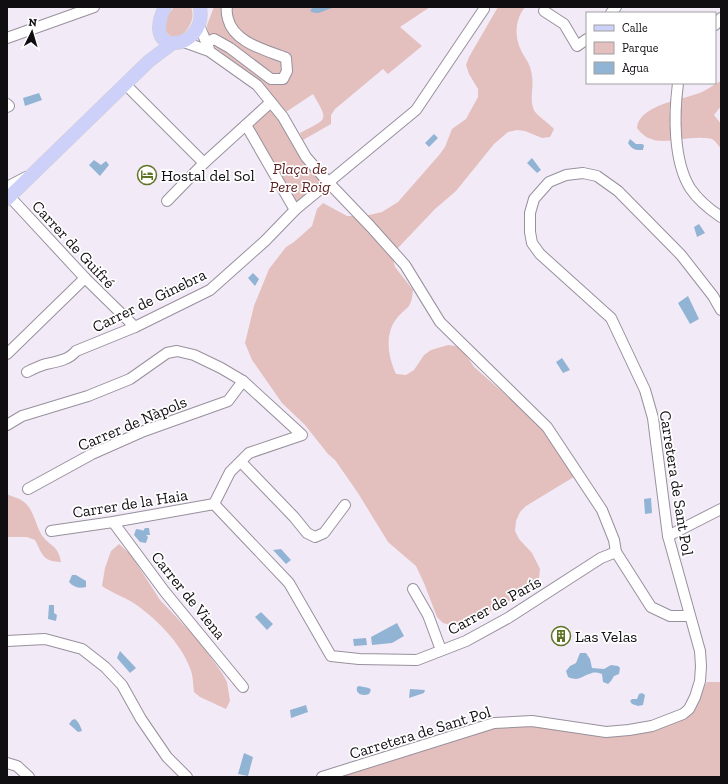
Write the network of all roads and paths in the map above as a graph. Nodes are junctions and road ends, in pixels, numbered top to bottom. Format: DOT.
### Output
graph roads {
  1 [pos="94,7"];
  2 [pos="165,7"];
  3 [pos="227,7"];
  4 [pos="201,8"];
  5 [pos="484,9"];
  6 [pos="544,11"];
  7 [pos="199,25"];
  8 [pos="159,33"];
  9 [pos="7,38"];
  10 [pos="586,40"];
  11 [pos="178,42"];
  12 [pos="208,47"];
  13 [pos="149,62"];
  14 [pos="678,84"];
  15 [pos="126,85"];
  16 [pos="271,102"];
  17 [pos="7,104"];
  18 [pos="7,108"];
  19 [pos="246,125"];
  20 [pos="204,164"];
  21 [pos="328,182"];
  22 [pos="8,194"];
  23 [pos="167,201"];
  24 [pos="295,210"];
  25 [pos="721,217"];
  26 [pos="85,278"];
  27 [pos="721,310"];
  28 [pos="135,328"];
  29 [pos="7,354"];
  30 [pos="27,372"];
  31 [pos="243,381"];
  32 [pos="7,425"];
  33 [pos="241,462"];
  34 [pos="28,489"];
  35 [pos="214,504"];
  36 [pos="345,504"];
  37 [pos="721,509"];
  38 [pos="113,522"];
  39 [pos="51,530"];
  40 [pos="668,536"];
  41 [pos="616,552"];
  42 [pos="413,589"];
  43 [pos="689,616"];
  44 [pos="7,641"];
  45 [pos="441,650"];
  46 [pos="243,687"];
  47 [pos="7,762"];
  48 [pos="29,777"];
  49 [pos="187,777"];
  50 [pos="322,777"];
  1 -- 9 [label="street"];
  2 -- 8 [label="main road"];
  3 -- 12 [label="street"];
  4 -- 7 [label="main road"];
  5 -- 21 [label="street, Carrer de Ginebra"];
  6 -- 10 [label="street"];
  7 -- 11 [label="main road"];
  7 -- 12 [label="street"];
  8 -- 11 [label="main road"];
  8 -- 13 [label="main road"];
  11 -- 12 [label="street"];
  11 -- 13 [label="main road"];
  12 -- 16 [label="street"];
  13 -- 15 [label="main road"];
  14 -- 25 [label="street"];
  15 -- 20 [label="street"];
  15 -- 22 [label="main road"];
  16 -- 19 [label="street"];
  16 -- 21 [label="street"];
  17 -- 18 [label="street"];
  19 -- 20 [label="street"];
  19 -- 24 [label="street"];
  20 -- 23 [label="street"];
  21 -- 24 [label="street, Carrer de Ginebra"];
  21 -- 41 [label="street"];
  22 -- 26 [label="street, Carrer de Guifré"];
  24 -- 28 [label="street, Carrer de Ginebra"];
  26 -- 28 [label="street, Carrer de Guifré"];
  26 -- 29 [label="street"];
  27 -- 40 [label="street, Carretera de Sant Pol"];
  28 -- 30 [label="street, Carrer de Ginebra"];
  31 -- 32 [label="street"];
  31 -- 33 [label="street"];
  31 -- 34 [label="street, Carrer de Nàpols"];
  33 -- 35 [label="street"];
  33 -- 36 [label="street"];
  35 -- 38 [label="street, Carrer de la Haia"];
  35 -- 45 [label="street, Carrer de París"];
  37 -- 40 [label="street"];
  38 -- 39 [label="street, Carrer de la Haia"];
  38 -- 46 [label="street, Carrer de Viena"];
  40 -- 43 [label="street, Carretera de Sant Pol"];
  41 -- 43 [label="street"];
  41 -- 45 [label="street, Carrer de París"];
  42 -- 45 [label="street"];
  43 -- 50 [label="street, Carretera de Sant Pol"];
  44 -- 49 [label="street"];
  47 -- 48 [label="street"];
}
